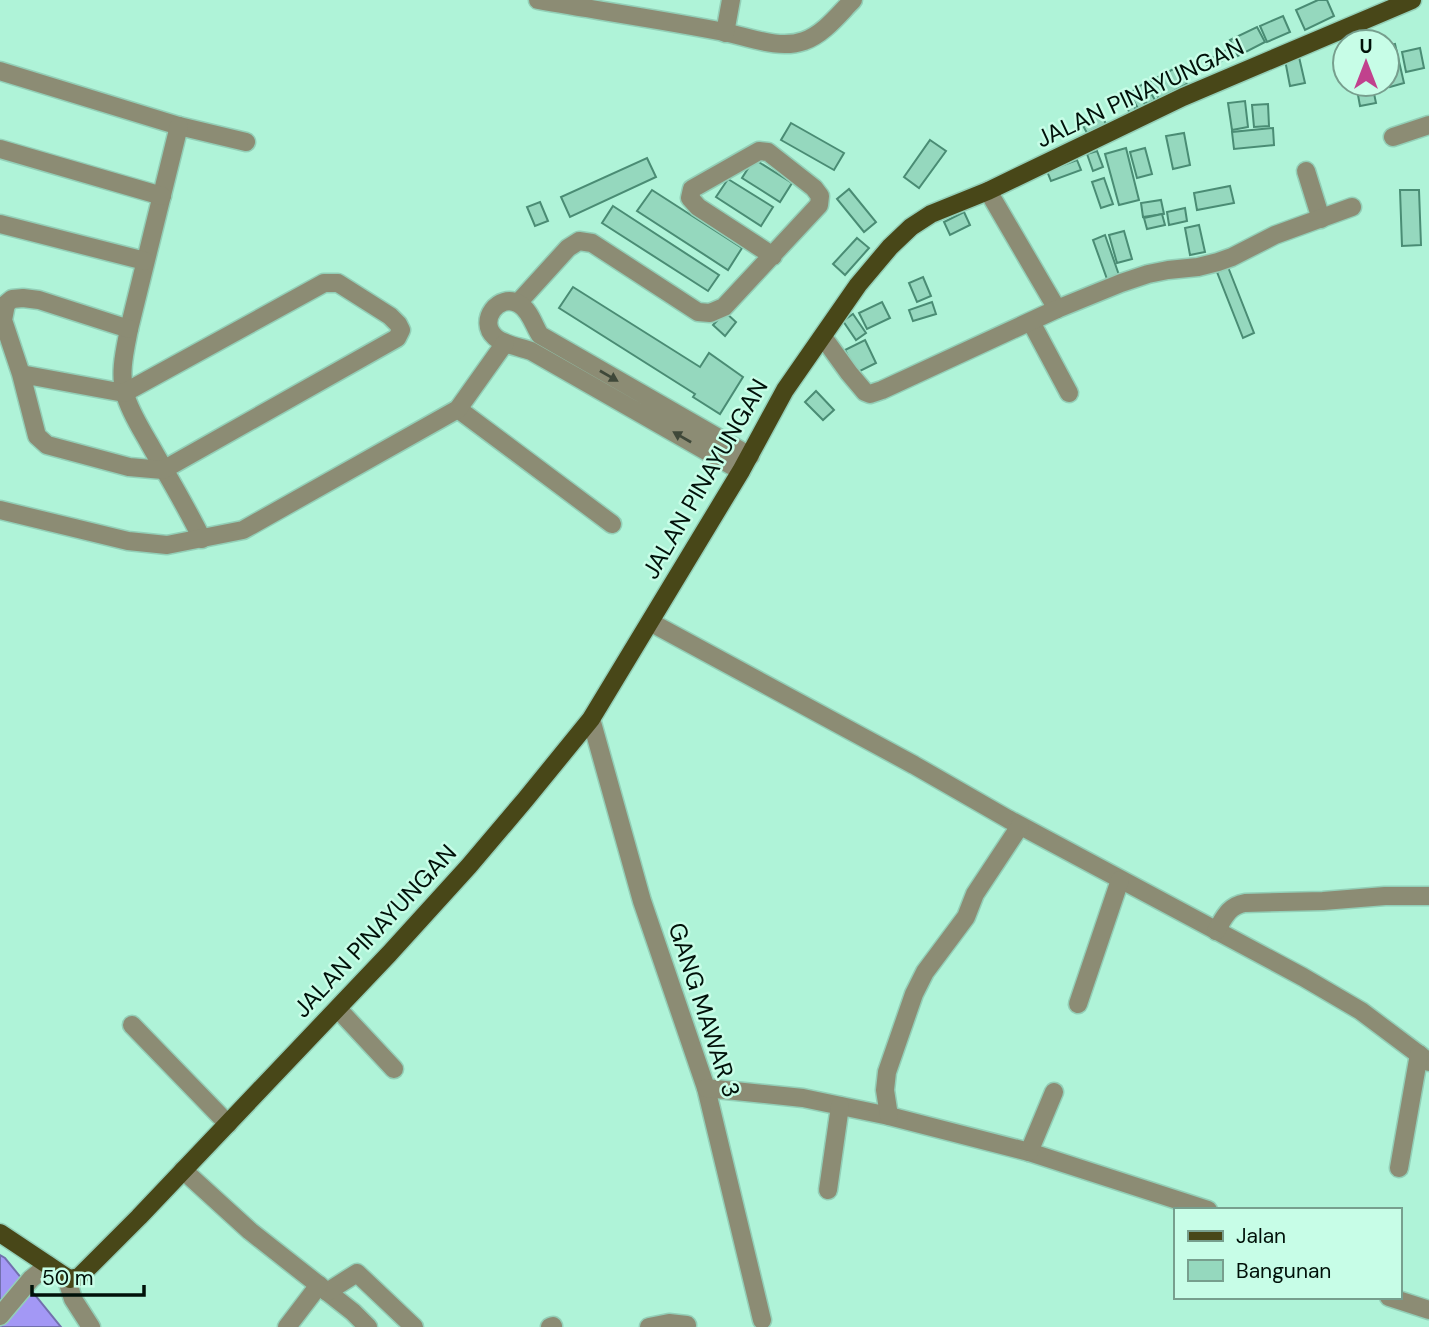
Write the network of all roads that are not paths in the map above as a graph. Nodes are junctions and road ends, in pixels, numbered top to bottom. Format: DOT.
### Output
graph roads {
  1 [pos="538,0"];
  2 [pos="731,0"];
  3 [pos="853,0"];
  4 [pos="1412,0"];
  5 [pos="625,8"];
  6 [pos="725,33"];
  7 [pos="0,71"];
  8 [pos="1429,125"];
  9 [pos="179,126"];
  10 [pos="1393,137"];
  11 [pos="246,142"];
  12 [pos="0,149"];
  13 [pos="1306,171"];
  14 [pos="988,191"];
  15 [pos="162,196"];
  16 [pos="1352,207"];
  17 [pos="1321,219"];
  18 [pos="0,224"];
  19 [pos="773,256"];
  20 [pos="145,261"];
  21 [pos="519,303"];
  22 [pos="1057,309"];
  23 [pos="1031,322"];
  24 [pos="129,329"];
  25 [pos="823,337"];
  26 [pos="505,343"];
  27 [pos="545,349"];
  28 [pos="21,374"];
  29 [pos="124,393"];
  30 [pos="1069,393"];
  31 [pos="458,409"];
  32 [pos="745,464"];
  33 [pos="163,470"];
  34 [pos="0,510"];
  35 [pos="612,524"];
  36 [pos="202,539"];
  37 [pos="650,622"];
  38 [pos="591,719"];
  39 [pos="1020,826"];
  40 [pos="1120,880"];
  41 [pos="1429,896"];
  42 [pos="1216,931"];
  43 [pos="1078,1004"];
  44 [pos="338,1009"];
  45 [pos="132,1025"];
  46 [pos="1424,1058"];
  47 [pos="394,1069"];
  48 [pos="706,1088"];
  49 [pos="1054,1092"];
  50 [pos="840,1106"];
  51 [pos="889,1116"];
  52 [pos="228,1124"];
  53 [pos="1029,1152"];
  54 [pos="1399,1168"];
  55 [pos="183,1170"];
  56 [pos="828,1190"];
  57 [pos="1202,1208"];
  58 [pos="0,1233"];
  59 [pos="48,1265"];
  60 [pos="68,1278"];
  61 [pos="323,1289"];
  62 [pos="1395,1299"];
  63 [pos="1429,1310"];
  64 [pos="0,1316"];
  65 [pos="762,1320"];
  66 [pos="687,1325"];
  67 [pos="91,1327"];
  68 [pos="287,1327"];
  69 [pos="368,1327"];
  70 [pos="414,1327"];
  71 [pos="649,1327"];
  1 -- 5 [label="street"];
  2 -- 6 [label="street"];
  3 -- 6 [label="street"];
  4 -- 14 [label="main road, JALAN PINAYUNGAN"];
  5 -- 6 [label="street"];
  7 -- 9 [label="street"];
  8 -- 10 [label="street"];
  9 -- 11 [label="street"];
  9 -- 15 [label="street"];
  12 -- 15 [label="street"];
  13 -- 17 [label="street"];
  14 -- 22 [label="street"];
  14 -- 25 [label="main road, JALAN PINAYUNGAN"];
  15 -- 20 [label="street"];
  16 -- 17 [label="street"];
  17 -- 22 [label="street"];
  18 -- 20 [label="street"];
  19 -- 19 [label="street"];
  19 -- 21 [label="street"];
  20 -- 24 [label="street"];
  21 -- 26 [label="street"];
  21 -- 27 [label="street"];
  22 -- 23 [label="street"];
  23 -- 25 [label="street"];
  23 -- 30 [label="street"];
  24 -- 28 [label="street"];
  24 -- 29 [label="street"];
  25 -- 32 [label="main road, JALAN PINAYUNGAN"];
  26 -- 27 [label="street"];
  26 -- 31 [label="street"];
  27 -- 32 [label="street"];
  28 -- 29 [label="street"];
  28 -- 33 [label="street"];
  29 -- 33 [label="street"];
  29 -- 33 [label="street"];
  31 -- 35 [label="street"];
  31 -- 36 [label="street"];
  32 -- 37 [label="main road, JALAN PINAYUNGAN"];
  33 -- 36 [label="street"];
  34 -- 36 [label="street"];
  37 -- 38 [label="main road, JALAN PINAYUNGAN"];
  37 -- 39 [label="street"];
  38 -- 44 [label="main road, JALAN PINAYUNGAN"];
  38 -- 48 [label="street, GANG MAWAR 3"];
  39 -- 40 [label="street"];
  39 -- 51 [label="street"];
  40 -- 42 [label="street"];
  40 -- 43 [label="street"];
  41 -- 42 [label="street"];
  42 -- 46 [label="street"];
  44 -- 47 [label="street"];
  44 -- 52 [label="main road, JALAN PINAYUNGAN"];
  45 -- 52 [label="street"];
  46 -- 54 [label="street"];
  48 -- 50 [label="street"];
  48 -- 65 [label="street, GANG MAWAR 3"];
  49 -- 53 [label="street"];
  50 -- 51 [label="street"];
  50 -- 56 [label="street"];
  51 -- 53 [label="street"];
  52 -- 55 [label="main road, JALAN PINAYUNGAN"];
  53 -- 57 [label="street"];
  55 -- 60 [label="main road, JALAN PINAYUNGAN"];
  55 -- 61 [label="street"];
  58 -- 59 [label="main road"];
  59 -- 60 [label="main road"];
  59 -- 64 [label="street"];
  60 -- 67 [label="street"];
  61 -- 68 [label="street"];
  61 -- 69 [label="street"];
  61 -- 70 [label="street"];
  62 -- 63 [label="street"];
  66 -- 71 [label="street"];
}
